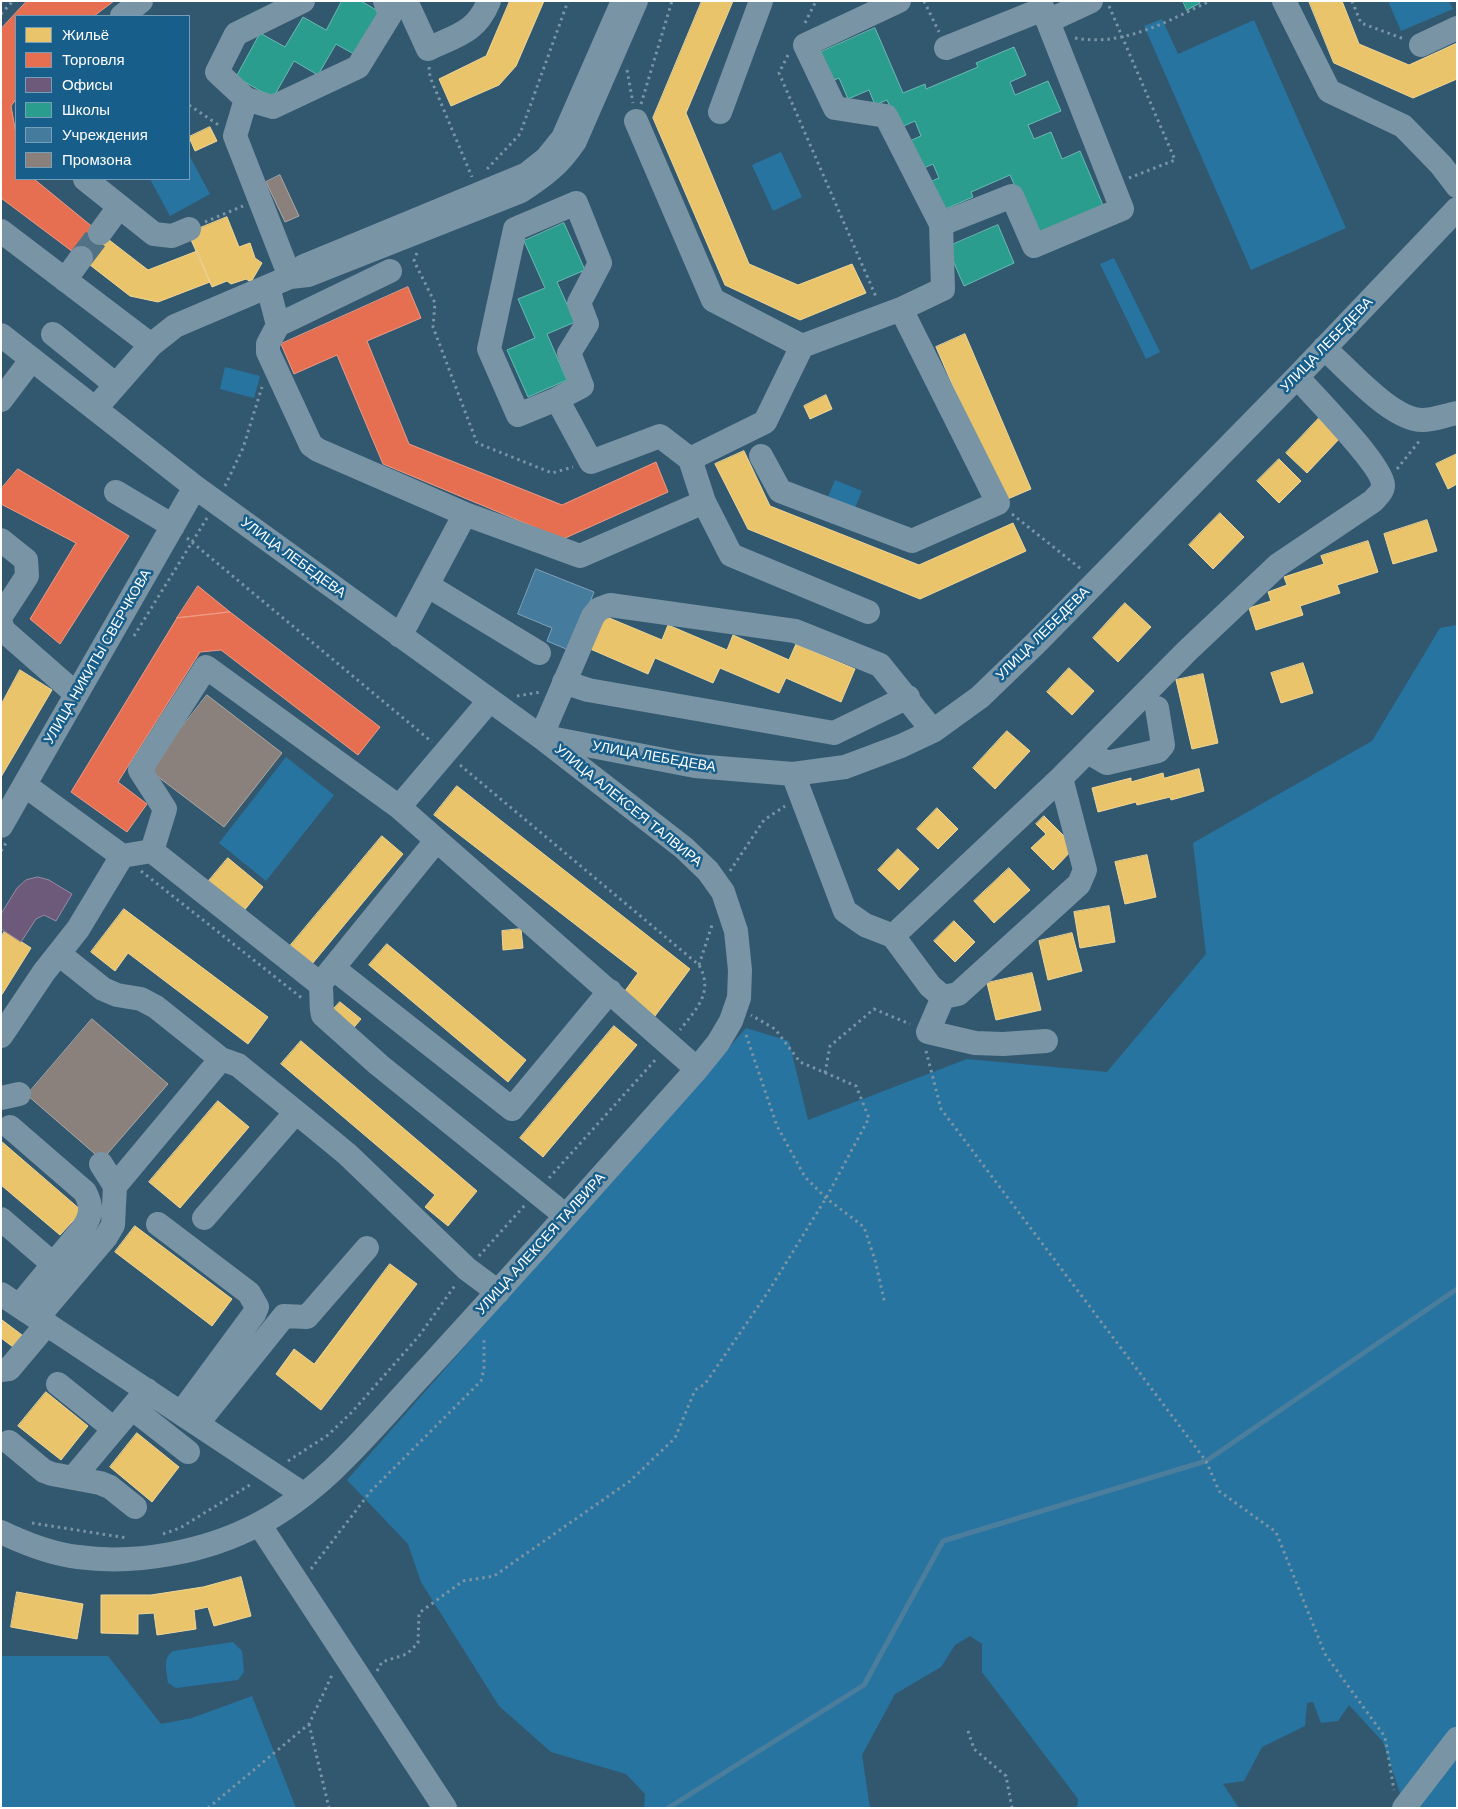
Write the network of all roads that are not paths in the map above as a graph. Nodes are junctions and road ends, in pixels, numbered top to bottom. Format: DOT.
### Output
graph roads {
  1 [pos="140,1"];
  2 [pos="303,1"];
  3 [pos="385,1"];
  4 [pos="406,1"];
  5 [pos="489,1"];
  6 [pos="623,1"];
  7 [pos="636,1"];
  8 [pos="761,1"];
  9 [pos="899,1"];
  10 [pos="1091,1"];
  11 [pos="1284,1"];
  12 [pos="123,15"];
  13 [pos="1050,28"];
  14 [pos="1457,28"];
  15 [pos="1421,45"];
  16 [pos="946,48"];
  17 [pos="246,99"];
  18 [pos="720,112"];
  19 [pos="636,121"];
  20 [pos="86,180"];
  21 [pos="1457,186"];
  22 [pos="119,207"];
  23 [pos="1454,217"];
  24 [pos="941,224"];
  25 [pos="189,228"];
  26 [pos="1,231"];
  27 [pos="100,233"];
  28 [pos="81,258"];
  29 [pos="390,271"];
  30 [pos="290,276"];
  31 [pos="65,280"];
  32 [pos="268,287"];
  33 [pos="892,312"];
  34 [pos="278,325"];
  35 [pos="54,334"];
  36 [pos="1,335"];
  37 [pos="151,345"];
  38 [pos="802,346"];
  39 [pos="1324,348"];
  40 [pos="32,359"];
  41 [pos="1296,377"];
  42 [pos="116,385"];
  43 [pos="557,399"];
  44 [pos="1,400"];
  45 [pos="95,409"];
  46 [pos="1448,415"];
  47 [pos="761,456"];
  48 [pos="690,459"];
  49 [pos="195,487"];
  50 [pos="116,492"];
  51 [pos="704,502"];
  52 [pos="464,514"];
  53 [pos="173,526"];
  54 [pos="1,540"];
  55 [pos="427,584"];
  56 [pos="868,612"];
  57 [pos="1,616"];
  58 [pos="1,623"];
  59 [pos="400,636"];
  60 [pos="539,653"];
  61 [pos="564,682"];
  62 [pos="76,694"];
  63 [pos="908,698"];
  64 [pos="490,700"];
  65 [pos="1157,708"];
  66 [pos="933,731"];
  67 [pos="541,736"];
  68 [pos="1088,752"];
  69 [pos="1062,778"];
  70 [pos="796,785"];
  71 [pos="26,786"];
  72 [pos="399,807"];
  73 [pos="1,826"];
  74 [pos="436,841"];
  75 [pos="152,850"];
  76 [pos="122,856"];
  77 [pos="893,936"];
  78 [pos="58,954"];
  79 [pos="326,976"];
  80 [pos="610,991"];
  81 [pos="943,997"];
  82 [pos="1,1036"];
  83 [pos="1046,1041"];
  84 [pos="221,1060"];
  85 [pos="697,1069"];
  86 [pos="296,1112"];
  87 [pos="10,1127"];
  88 [pos="101,1164"];
  89 [pos="116,1186"];
  90 [pos="566,1216"];
  91 [pos="204,1218"];
  92 [pos="1,1219"];
  93 [pos="158,1224"];
  94 [pos="367,1248"];
  95 [pos="53,1264"];
  96 [pos="490,1300"];
  97 [pos="26,1310"];
  98 [pos="1,1370"];
  99 [pos="58,1384"];
  100 [pos="147,1390"];
  101 [pos="132,1408"];
  102 [pos="189,1418"];
  103 [pos="114,1429"];
  104 [pos="9,1442"];
  105 [pos="188,1452"];
  106 [pos="73,1478"];
  107 [pos="304,1494"];
  108 [pos="135,1506"];
  109 [pos="259,1524"];
  110 [pos="1,1532"];
  111 [pos="1453,1750"];
  112 [pos="1400,1803"];
  113 [pos="445,1808"];
  1 -- 12 [label="street"];
  2 -- 17 [label="street"];
  3 -- 17 [label="street"];
  4 -- 5 [label="street"];
  6 -- 30 [label="street"];
  7 -- 30 [label="street"];
  8 -- 18 [label="street"];
  9 -- 24 [label="street"];
  10 -- 13 [label="street"];
  11 -- 21 [label="street"];
  13 -- 16 [label="street"];
  13 -- 24 [label="street"];
  14 -- 15 [label="street"];
  17 -- 30 [label="street"];
  19 -- 38 [label="street"];
  20 -- 22 [label="street"];
  22 -- 25 [label="street"];
  22 -- 27 [label="street"];
  23 -- 39 [label="street, УЛИЦА ЛЕБЕДЕВА"];
  24 -- 33 [label="street"];
  26 -- 31 [label="street"];
  28 -- 31 [label="street"];
  29 -- 34 [label="street"];
  30 -- 32 [label="street"];
  31 -- 37 [label="street"];
  32 -- 34 [label="street"];
  32 -- 37 [label="street"];
  33 -- 38 [label="street"];
  33 -- 47 [label="street"];
  34 -- 52 [label="street"];
  35 -- 42 [label="street"];
  36 -- 40 [label="street, УЛИЦА ЛЕБЕДЕВА"];
  37 -- 42 [label="street"];
  38 -- 48 [label="street"];
  39 -- 41 [label="street, УЛИЦА ЛЕБЕДЕВА"];
  39 -- 46 [label="street"];
  40 -- 44 [label="street"];
  40 -- 45 [label="street, УЛИЦА ЛЕБЕДЕВА"];
  41 -- 66 [label="street, УЛИЦА ЛЕБЕДЕВА"];
  41 -- 68 [label="street"];
  42 -- 45 [label="street"];
  43 -- 43 [label="street"];
  43 -- 48 [label="street"];
  45 -- 49 [label="street, УЛИЦА ЛЕБЕДЕВА"];
  48 -- 51 [label="street"];
  49 -- 53 [label="street, УЛИЦА НИКИТЫ СВЕРЧКОВА"];
  49 -- 59 [label="street, УЛИЦА ЛЕБЕДЕВА"];
  50 -- 53 [label="street"];
  51 -- 52 [label="street"];
  51 -- 56 [label="street"];
  52 -- 55 [label="street"];
  53 -- 62 [label="street, УЛИЦА НИКИТЫ СВЕРЧКОВА"];
  54 -- 57 [label="street"];
  55 -- 59 [label="street"];
  55 -- 60 [label="street"];
  58 -- 62 [label="street"];
  59 -- 64 [label="street, УЛИЦА ЛЕБЕДЕВА"];
  61 -- 63 [label="street"];
  61 -- 63 [label="street"];
  61 -- 67 [label="street"];
  62 -- 71 [label="street, УЛИЦА НИКИТЫ СВЕРЧКОВА"];
  63 -- 66 [label="street"];
  64 -- 67 [label="street, УЛИЦА ЛЕБЕДЕВА"];
  64 -- 72 [label="street"];
  65 -- 68 [label="street"];
  66 -- 70 [label="street, УЛИЦА ЛЕБЕДЕВА"];
  67 -- 70 [label="street, УЛИЦА ЛЕБЕДЕВА"];
  67 -- 85 [label="street, УЛИЦА АЛЕКСЕЯ ТАЛВИРА"];
  68 -- 69 [label="street"];
  69 -- 77 [label="street"];
  69 -- 81 [label="street"];
  70 -- 77 [label="street"];
  71 -- 73 [label="street, УЛИЦА НИКИТЫ СВЕРЧКОВА"];
  71 -- 76 [label="street"];
  72 -- 74 [label="street"];
  72 -- 75 [label="street"];
  74 -- 79 [label="street"];
  74 -- 80 [label="street"];
  75 -- 76 [label="street"];
  75 -- 79 [label="street"];
  76 -- 78 [label="street"];
  77 -- 81 [label="street"];
  78 -- 82 [label="street"];
  78 -- 84 [label="street"];
  79 -- 80 [label="street"];
  79 -- 90 [label="street"];
  80 -- 85 [label="street"];
  81 -- 83 [label="street"];
  84 -- 86 [label="street"];
  84 -- 89 [label="street"];
  85 -- 90 [label="street, УЛИЦА АЛЕКСЕЯ ТАЛВИРА"];
  86 -- 91 [label="street"];
  86 -- 96 [label="street"];
  87 -- 95 [label="street"];
  88 -- 89 [label="street"];
  89 -- 97 [label="street"];
  90 -- 96 [label="street, УЛИЦА АЛЕКСЕЯ ТАЛВИРА"];
  92 -- 95 [label="street"];
  93 -- 102 [label="street"];
  94 -- 102 [label="street"];
  95 -- 97 [label="street"];
  96 -- 107 [label="street, УЛИЦА АЛЕКСЕЯ ТАЛВИРА"];
  97 -- 98 [label="street"];
  97 -- 100 [label="street"];
  99 -- 103 [label="street"];
  100 -- 101 [label="street"];
  100 -- 102 [label="street"];
  101 -- 103 [label="street"];
  101 -- 105 [label="street"];
  102 -- 107 [label="street"];
  103 -- 106 [label="street"];
  104 -- 106 [label="street"];
  106 -- 108 [label="street"];
  107 -- 109 [label="street, УЛИЦА АЛЕКСЕЯ ТАЛВИРА"];
  109 -- 110 [label="street, УЛИЦА АЛЕКСЕЯ ТАЛВИРА"];
  109 -- 113 [label="street"];
  111 -- 112 [label="street"];
}
